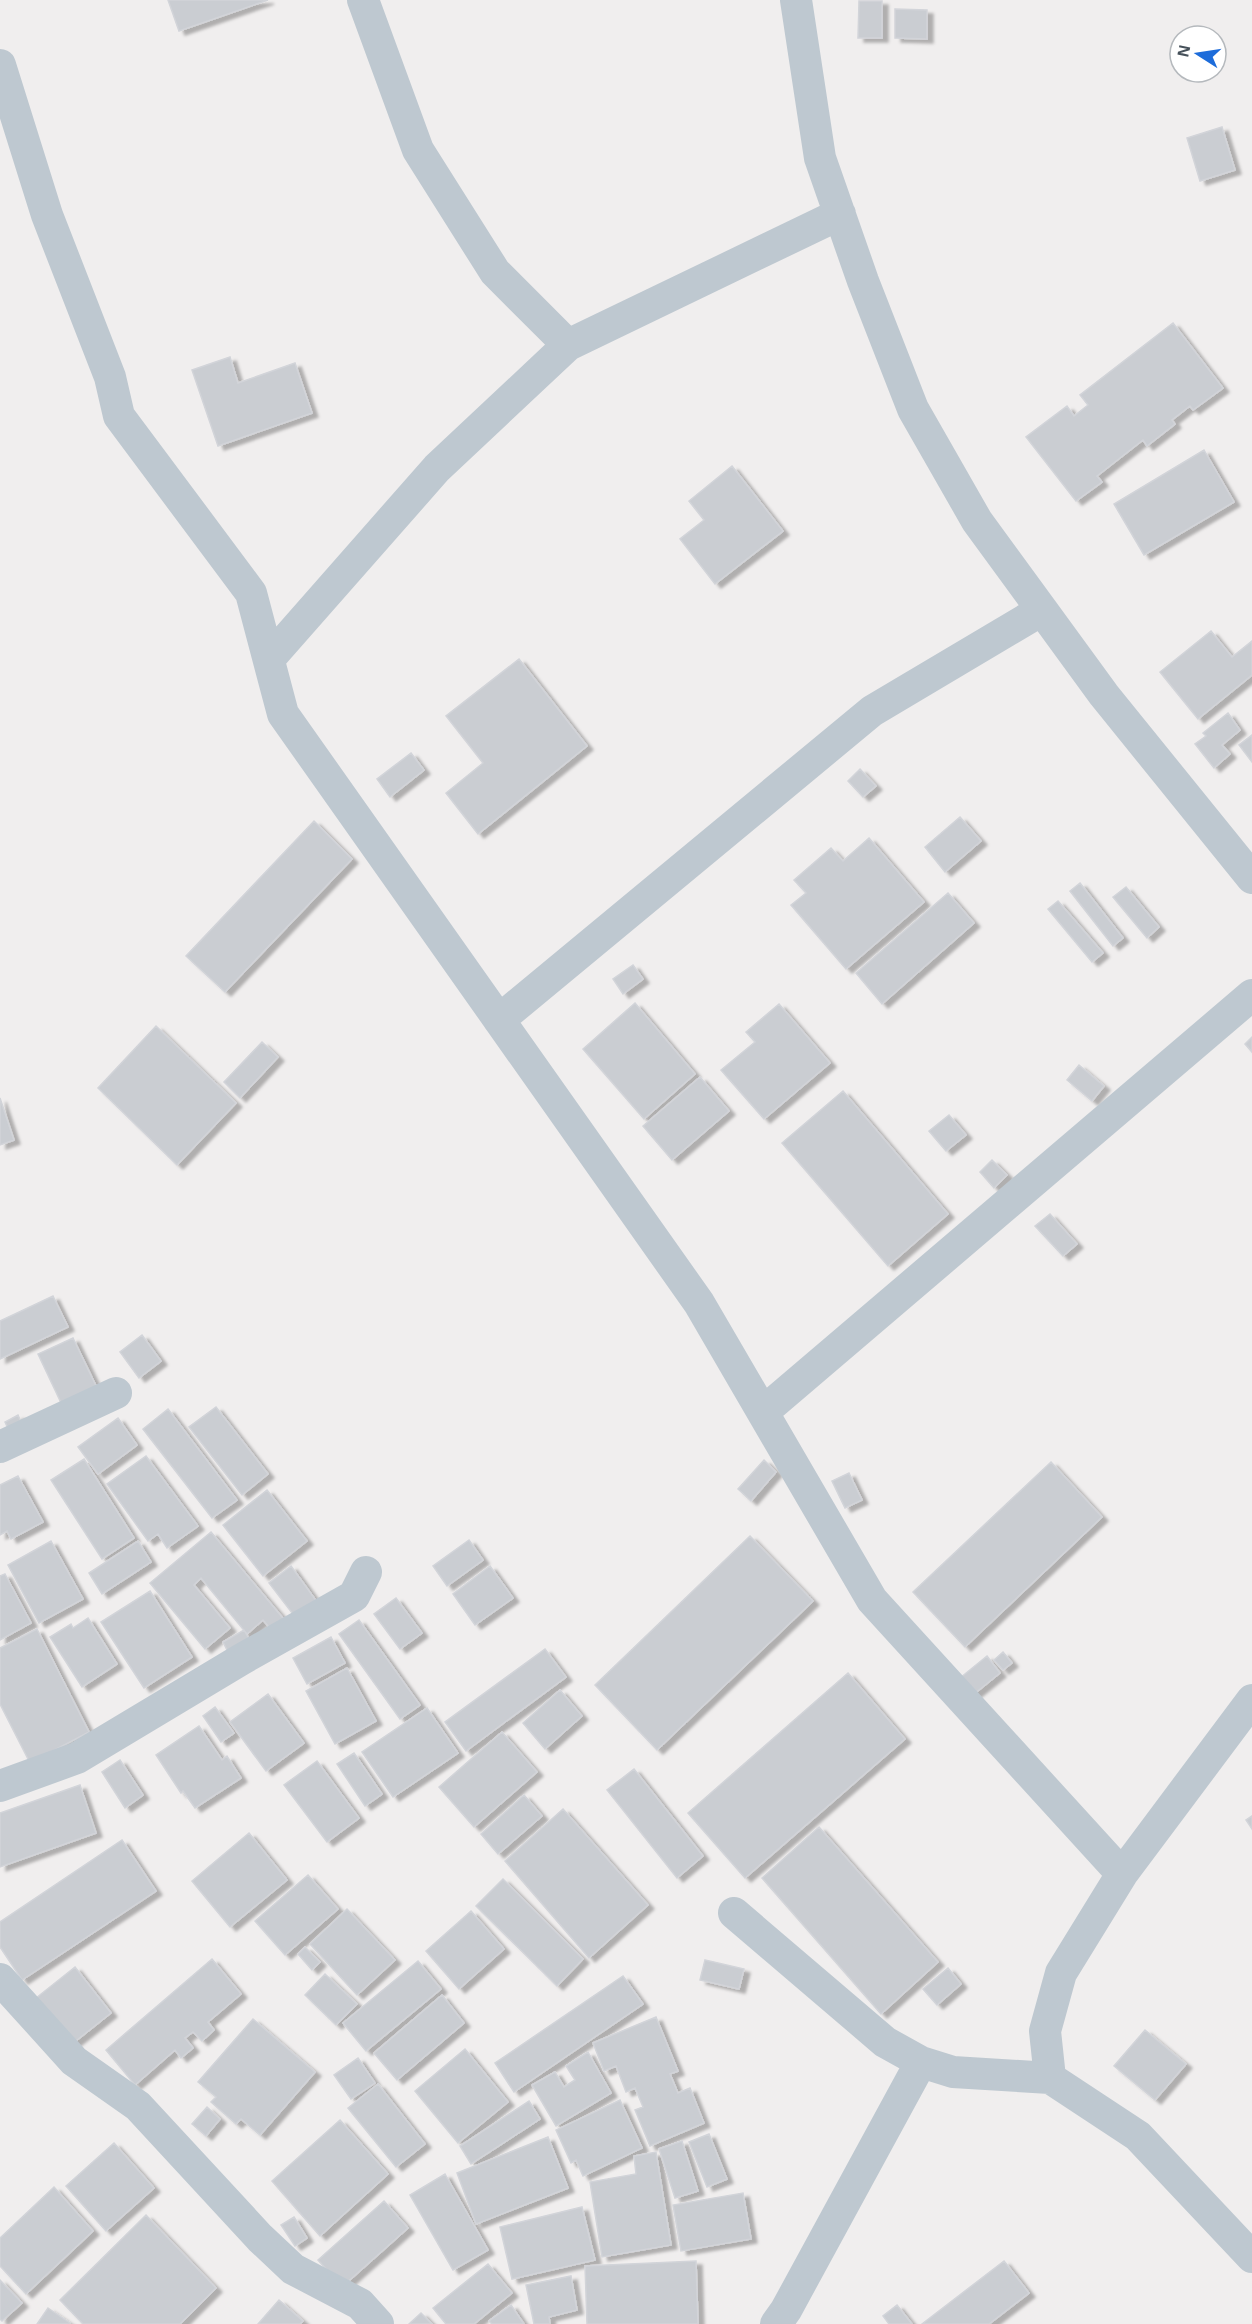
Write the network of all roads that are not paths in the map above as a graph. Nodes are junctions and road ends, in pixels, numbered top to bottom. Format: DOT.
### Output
graph roads {
  1 [pos="363,0"];
  2 [pos="796,0"];
  3 [pos="0,65"];
  4 [pos="840,214"];
  5 [pos="568,345"];
  6 [pos="1042,610"];
  7 [pos="269,659"];
  8 [pos="1252,878"];
  9 [pos="1252,995"];
  10 [pos="499,1020"];
  11 [pos="116,1393"];
  12 [pos="763,1412"];
  13 [pos="0,1447"];
  14 [pos="366,1572"];
  15 [pos="1252,1700"];
  16 [pos="0,1786"];
  17 [pos="1122,1874"];
  18 [pos="734,1913"];
  19 [pos="0,1979"];
  20 [pos="921,2062"];
  21 [pos="1050,2078"];
  22 [pos="1252,2257"];
  23 [pos="378,2324"];
  24 [pos="776,2324"];
  1 -- 5 [label="street"];
  2 -- 4 [label="street"];
  3 -- 7 [label="street"];
  4 -- 5 [label="street"];
  4 -- 6 [label="street"];
  5 -- 7 [label="street"];
  6 -- 8 [label="street"];
  6 -- 10 [label="street"];
  7 -- 10 [label="street"];
  9 -- 12 [label="street"];
  10 -- 12 [label="street"];
  11 -- 13 [label="street"];
  12 -- 17 [label="street"];
  14 -- 16 [label="street"];
  15 -- 17 [label="street"];
  17 -- 21 [label="street"];
  18 -- 20 [label="street"];
  19 -- 23 [label="street"];
  20 -- 21 [label="street"];
  20 -- 24 [label="street"];
  21 -- 22 [label="street"];
}
